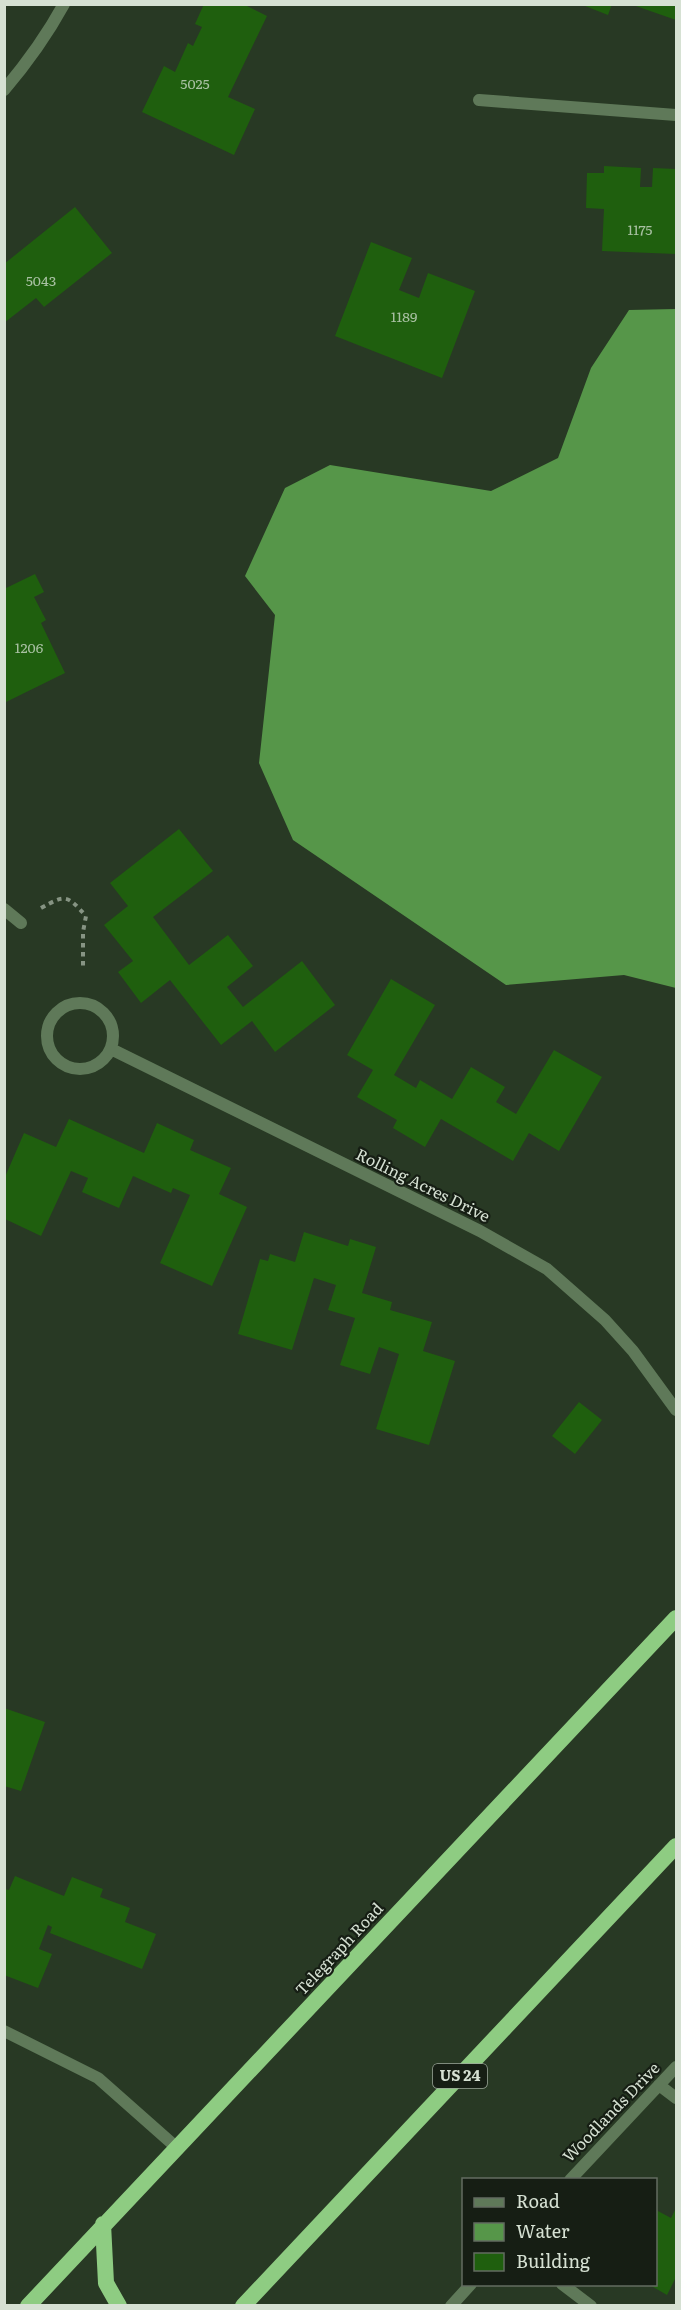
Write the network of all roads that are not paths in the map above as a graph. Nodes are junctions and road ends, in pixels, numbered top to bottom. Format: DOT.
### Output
graph roads {
  1 [pos="64,4"];
  2 [pos="4,90"];
  3 [pos="479,100"];
  4 [pos="676,116"];
  5 [pos="4,909"];
  6 [pos="21,923"];
  7 [pos="111,1049"];
  8 [pos="676,1410"];
  9 [pos="676,1618"];
  10 [pos="676,1846"];
  11 [pos="4,2031"];
  12 [pos="676,2067"];
  13 [pos="659,2085"];
  14 [pos="676,2098"];
  15 [pos="176,2147"];
  16 [pos="572,2178"];
  17 [pos="103,2223"];
  18 [pos="469,2286"];
  19 [pos="565,2286"];
  20 [pos="28,2306"];
  21 [pos="119,2306"];
  22 [pos="243,2306"];
  23 [pos="451,2306"];
  24 [pos="591,2306"];
  1 -- 2 [label="street"];
  3 -- 4 [label="street"];
  5 -- 6 [label="street"];
  7 -- 7 [label="street"];
  7 -- 8 [label="street, Rolling Acres Drive"];
  9 -- 15 [label="highway, Telegraph Road"];
  10 -- 22 [label="highway, US 24"];
  11 -- 15 [label="street"];
  12 -- 13 [label="street, Woodlands Drive"];
  13 -- 14 [label="street"];
  13 -- 16 [label="street, Woodlands Drive"];
  15 -- 17 [label="highway, Telegraph Road"];
  17 -- 20 [label="highway, Telegraph Road"];
  17 -- 21 [label="highway"];
  18 -- 23 [label="street"];
  19 -- 24 [label="street"];
}
